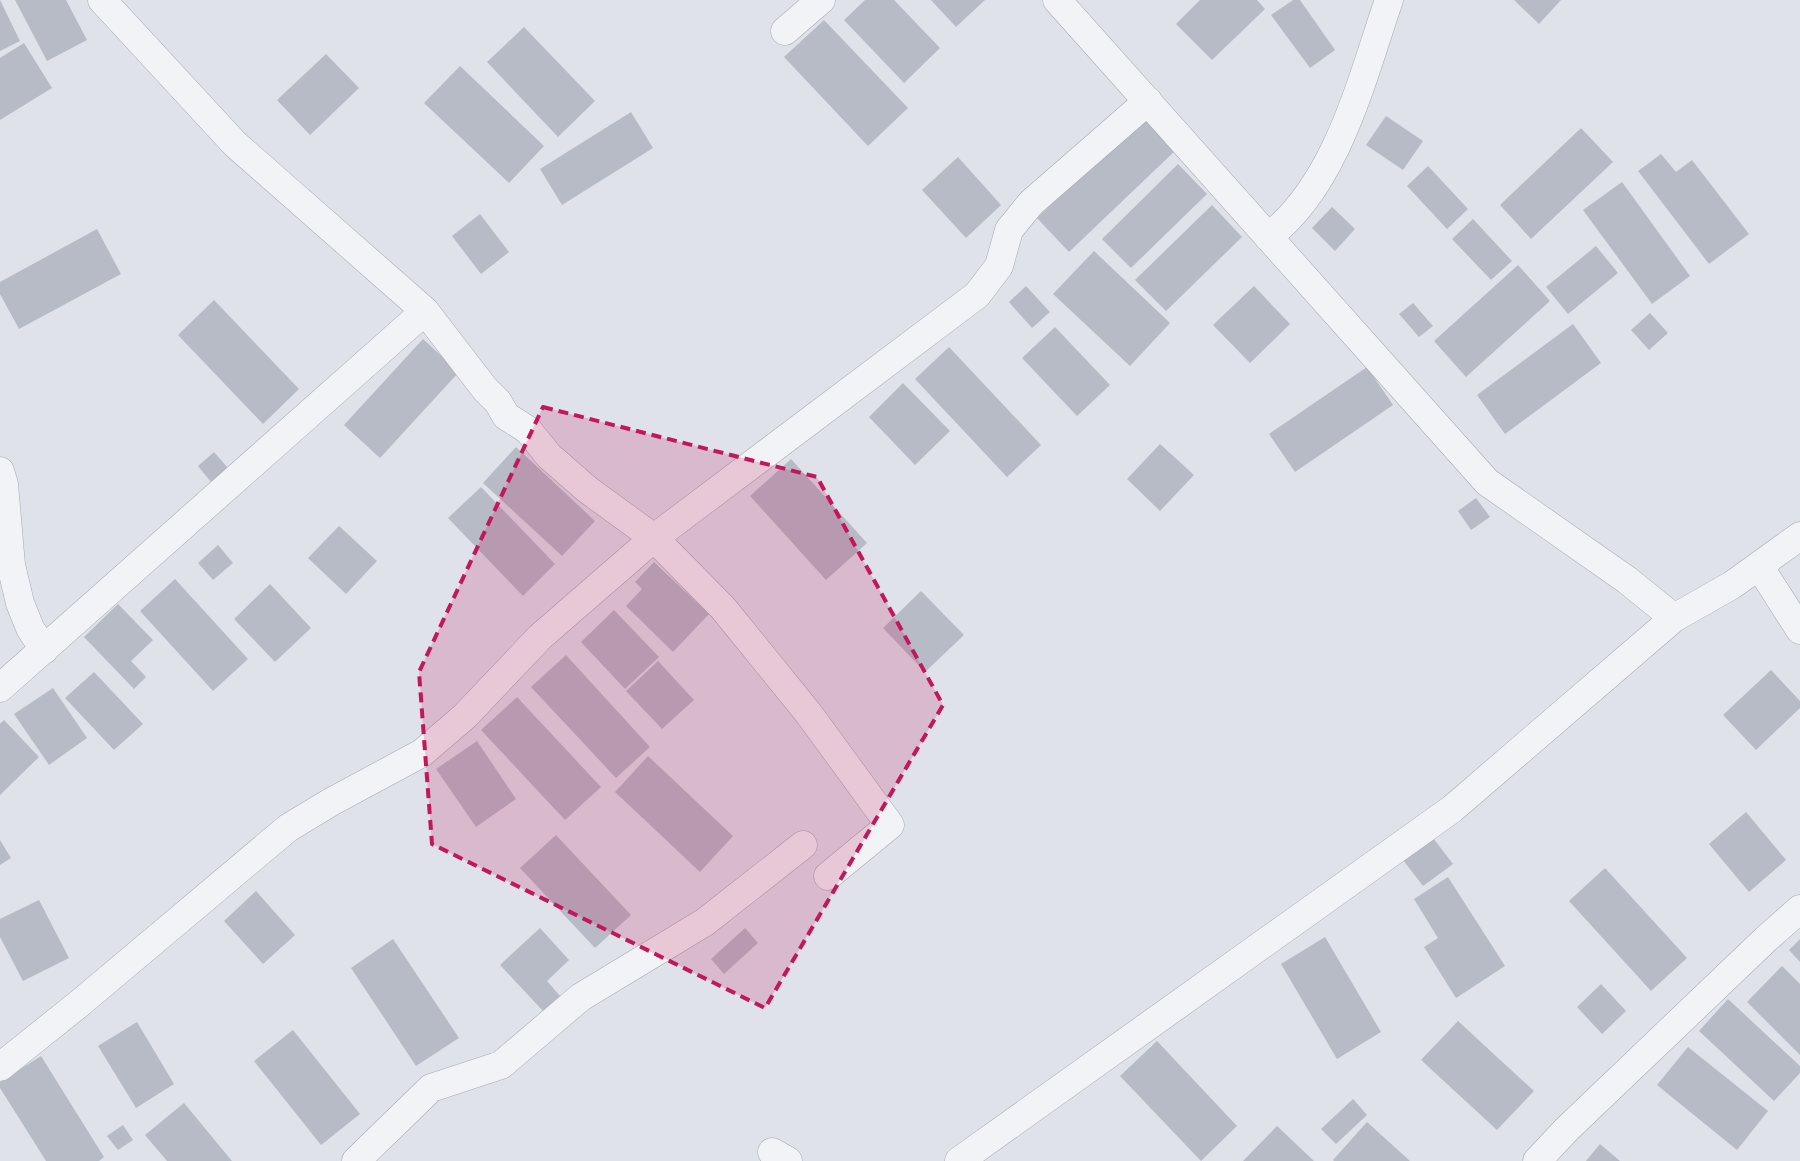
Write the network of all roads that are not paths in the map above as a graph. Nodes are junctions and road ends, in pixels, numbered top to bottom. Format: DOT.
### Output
graph roads {
  1 [pos="102,0"];
  2 [pos="821,0"];
  3 [pos="1057,0"];
  4 [pos="1389,0"];
  5 [pos="785,31"];
  6 [pos="1148,101"];
  7 [pos="1268,236"];
  8 [pos="425,311"];
  9 [pos="0,471"];
  10 [pos="1800,536"];
  11 [pos="654,538"];
  12 [pos="1759,566"];
  13 [pos="1674,618"];
  14 [pos="1800,630"];
  15 [pos="44,650"];
  16 [pos="0,688"];
  17 [pos="803,845"];
  18 [pos="828,876"];
  19 [pos="1800,909"];
  20 [pos="0,1067"];
  21 [pos="356,1161"];
  22 [pos="959,1161"];
  23 [pos="1537,1161"];
  1 -- 8 [label="street"];
  2 -- 5 [label="street"];
  3 -- 6 [label="street"];
  4 -- 7 [label="street"];
  6 -- 7 [label="street"];
  6 -- 11 [label="street"];
  7 -- 13 [label="street"];
  8 -- 11 [label="street"];
  8 -- 15 [label="street"];
  9 -- 15 [label="street"];
  10 -- 12 [label="street"];
  11 -- 18 [label="street"];
  11 -- 20 [label="street"];
  12 -- 13 [label="street"];
  12 -- 14 [label="street"];
  13 -- 22 [label="street"];
  15 -- 16 [label="street"];
  17 -- 21 [label="street"];
  19 -- 23 [label="street"];
}
